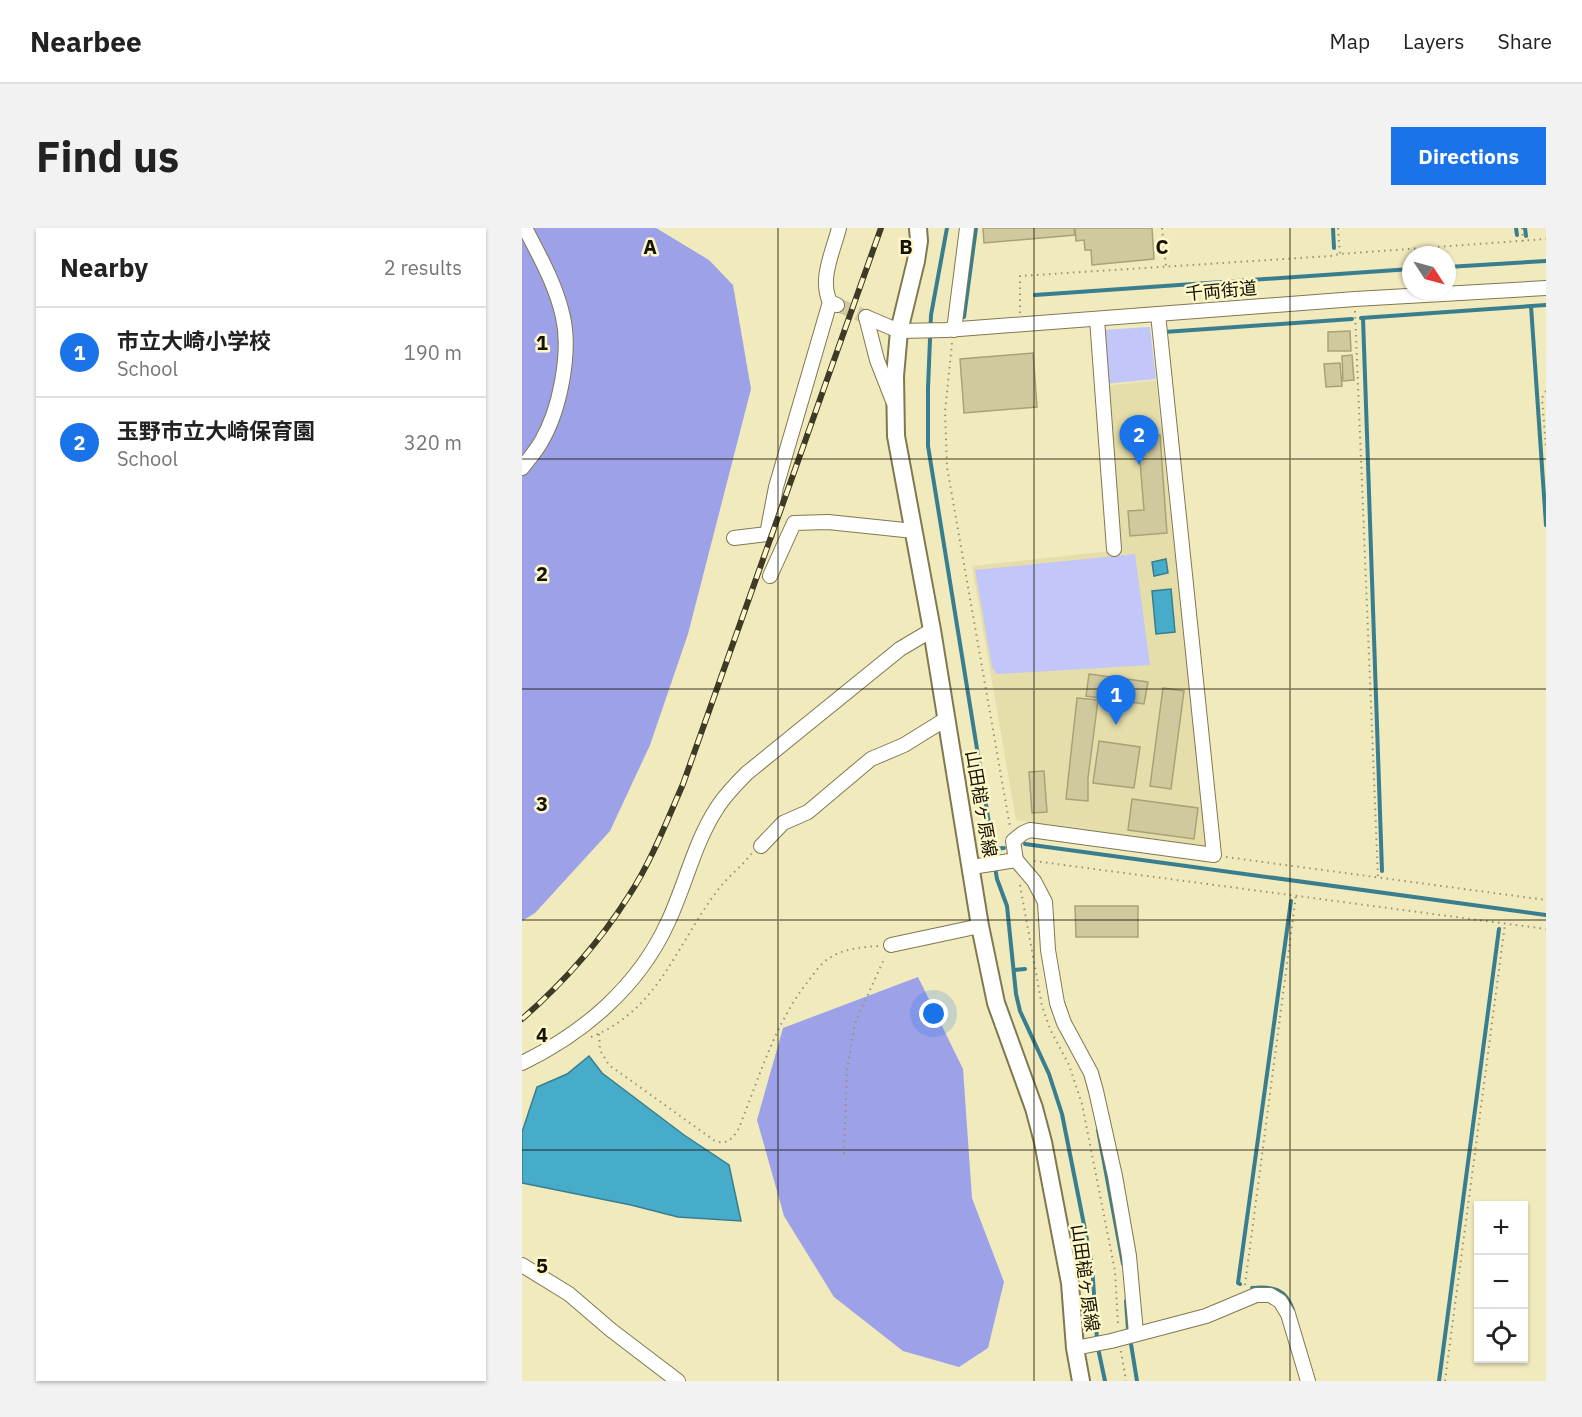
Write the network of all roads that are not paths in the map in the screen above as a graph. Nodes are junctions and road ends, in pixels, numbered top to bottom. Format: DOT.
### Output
graph roads {
  1 [pos="525,228"];
  2 [pos="839,228"];
  3 [pos="918,228"];
  4 [pos="967,228"];
  5 [pos="1546,288"];
  6 [pos="1158,314"];
  7 [pos="1097,319"];
  8 [pos="950,330"];
  9 [pos="899,331"];
  10 [pos="896,408"];
  11 [pos="522,468"];
  12 [pos="914,531"];
  13 [pos="734,538"];
  14 [pos="1114,549"];
  15 [pos="770,576"];
  16 [pos="932,630"];
  17 [pos="946,719"];
  18 [pos="761,846"];
  19 [pos="1011,860"];
  20 [pos="972,867"];
  21 [pos="980,926"];
  22 [pos="891,945"];
  23 [pos="522,1063"];
  24 [pos="522,1265"];
  25 [pos="1136,1333"];
  26 [pos="1079,1347"];
  27 [pos="678,1381"];
  28 [pos="1081,1381"];
  29 [pos="1308,1381"];
  1 -- 11 [label="street"];
  2 -- 13 [label="street"];
  3 -- 9 [label="main road, 山田槌ヶ原線"];
  4 -- 8 [label="street"];
  5 -- 6 [label="street, 千両街道"];
  6 -- 7 [label="street, 千両街道"];
  6 -- 19 [label="street"];
  7 -- 8 [label="street, 千両街道"];
  7 -- 14 [label="street"];
  8 -- 9 [label="street, 千両街道"];
  9 -- 10 [label="main road, 山田槌ヶ原線"];
  9 -- 10 [label="street, 千両街道"];
  10 -- 12 [label="main road, 山田槌ヶ原線"];
  12 -- 15 [label="street"];
  12 -- 16 [label="main road, 山田槌ヶ原線"];
  16 -- 17 [label="main road, 山田槌ヶ原線"];
  16 -- 23 [label="street"];
  17 -- 18 [label="street"];
  17 -- 20 [label="main road, 山田槌ヶ原線"];
  19 -- 20 [label="street"];
  19 -- 25 [label="street"];
  20 -- 21 [label="main road, 山田槌ヶ原線"];
  21 -- 22 [label="street"];
  21 -- 26 [label="main road, 山田槌ヶ原線"];
  24 -- 27 [label="street"];
  25 -- 26 [label="street"];
  25 -- 29 [label="street"];
  26 -- 28 [label="main road, 山田槌ヶ原線"];
}
